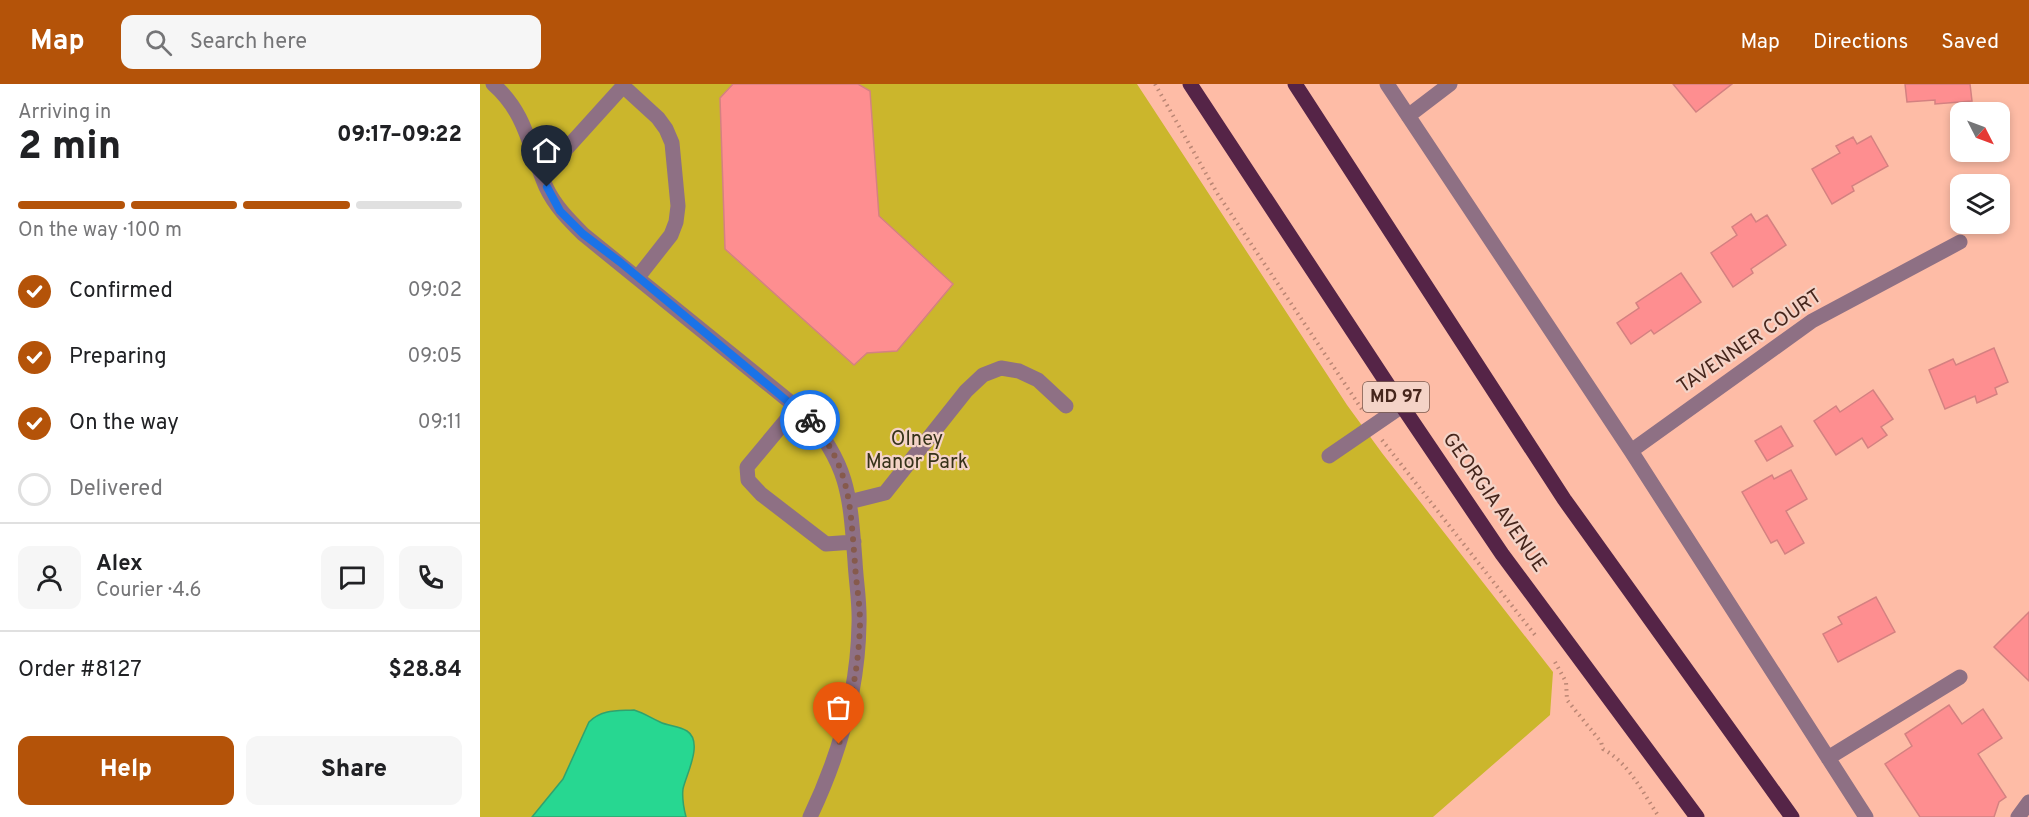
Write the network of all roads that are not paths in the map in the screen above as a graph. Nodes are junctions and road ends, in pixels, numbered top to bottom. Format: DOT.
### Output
graph roads {
  1 [pos="494,84"];
  2 [pos="1190,84"];
  3 [pos="1295,84"];
  4 [pos="1387,84"];
  5 [pos="1450,84"];
  6 [pos="624,85"];
  7 [pos="1408,116"];
  8 [pos="539,168"];
  9 [pos="1960,242"];
  10 [pos="638,277"];
  11 [pos="1066,406"];
  12 [pos="1402,406"];
  13 [pos="797,407"];
  14 [pos="1631,451"];
  15 [pos="1329,456"];
  16 [pos="849,502"];
  17 [pos="854,542"];
  18 [pos="1960,677"];
  19 [pos="1828,758"];
  20 [pos="2029,802"];
  21 [pos="810,817"];
  22 [pos="1696,817"];
  23 [pos="1792,817"];
  24 [pos="1866,817"];
  25 [pos="2018,817"];
  1 -- 8 [label="street"];
  2 -- 12 [label="main road, GEORGIA AVENUE / MD 97"];
  3 -- 23 [label="main road"];
  4 -- 7 [label="street"];
  5 -- 7 [label="street"];
  6 -- 8 [label="street"];
  6 -- 10 [label="street"];
  7 -- 14 [label="street"];
  8 -- 10 [label="street"];
  9 -- 14 [label="street, TAVENNER COURT"];
  10 -- 13 [label="street"];
  11 -- 16 [label="street"];
  12 -- 15 [label="street"];
  12 -- 22 [label="main road, GEORGIA AVENUE / MD 97"];
  13 -- 16 [label="street"];
  13 -- 17 [label="street"];
  14 -- 19 [label="street"];
  16 -- 17 [label="street"];
  17 -- 21 [label="street"];
  18 -- 19 [label="street"];
  19 -- 24 [label="street"];
  20 -- 25 [label="street"];
}
